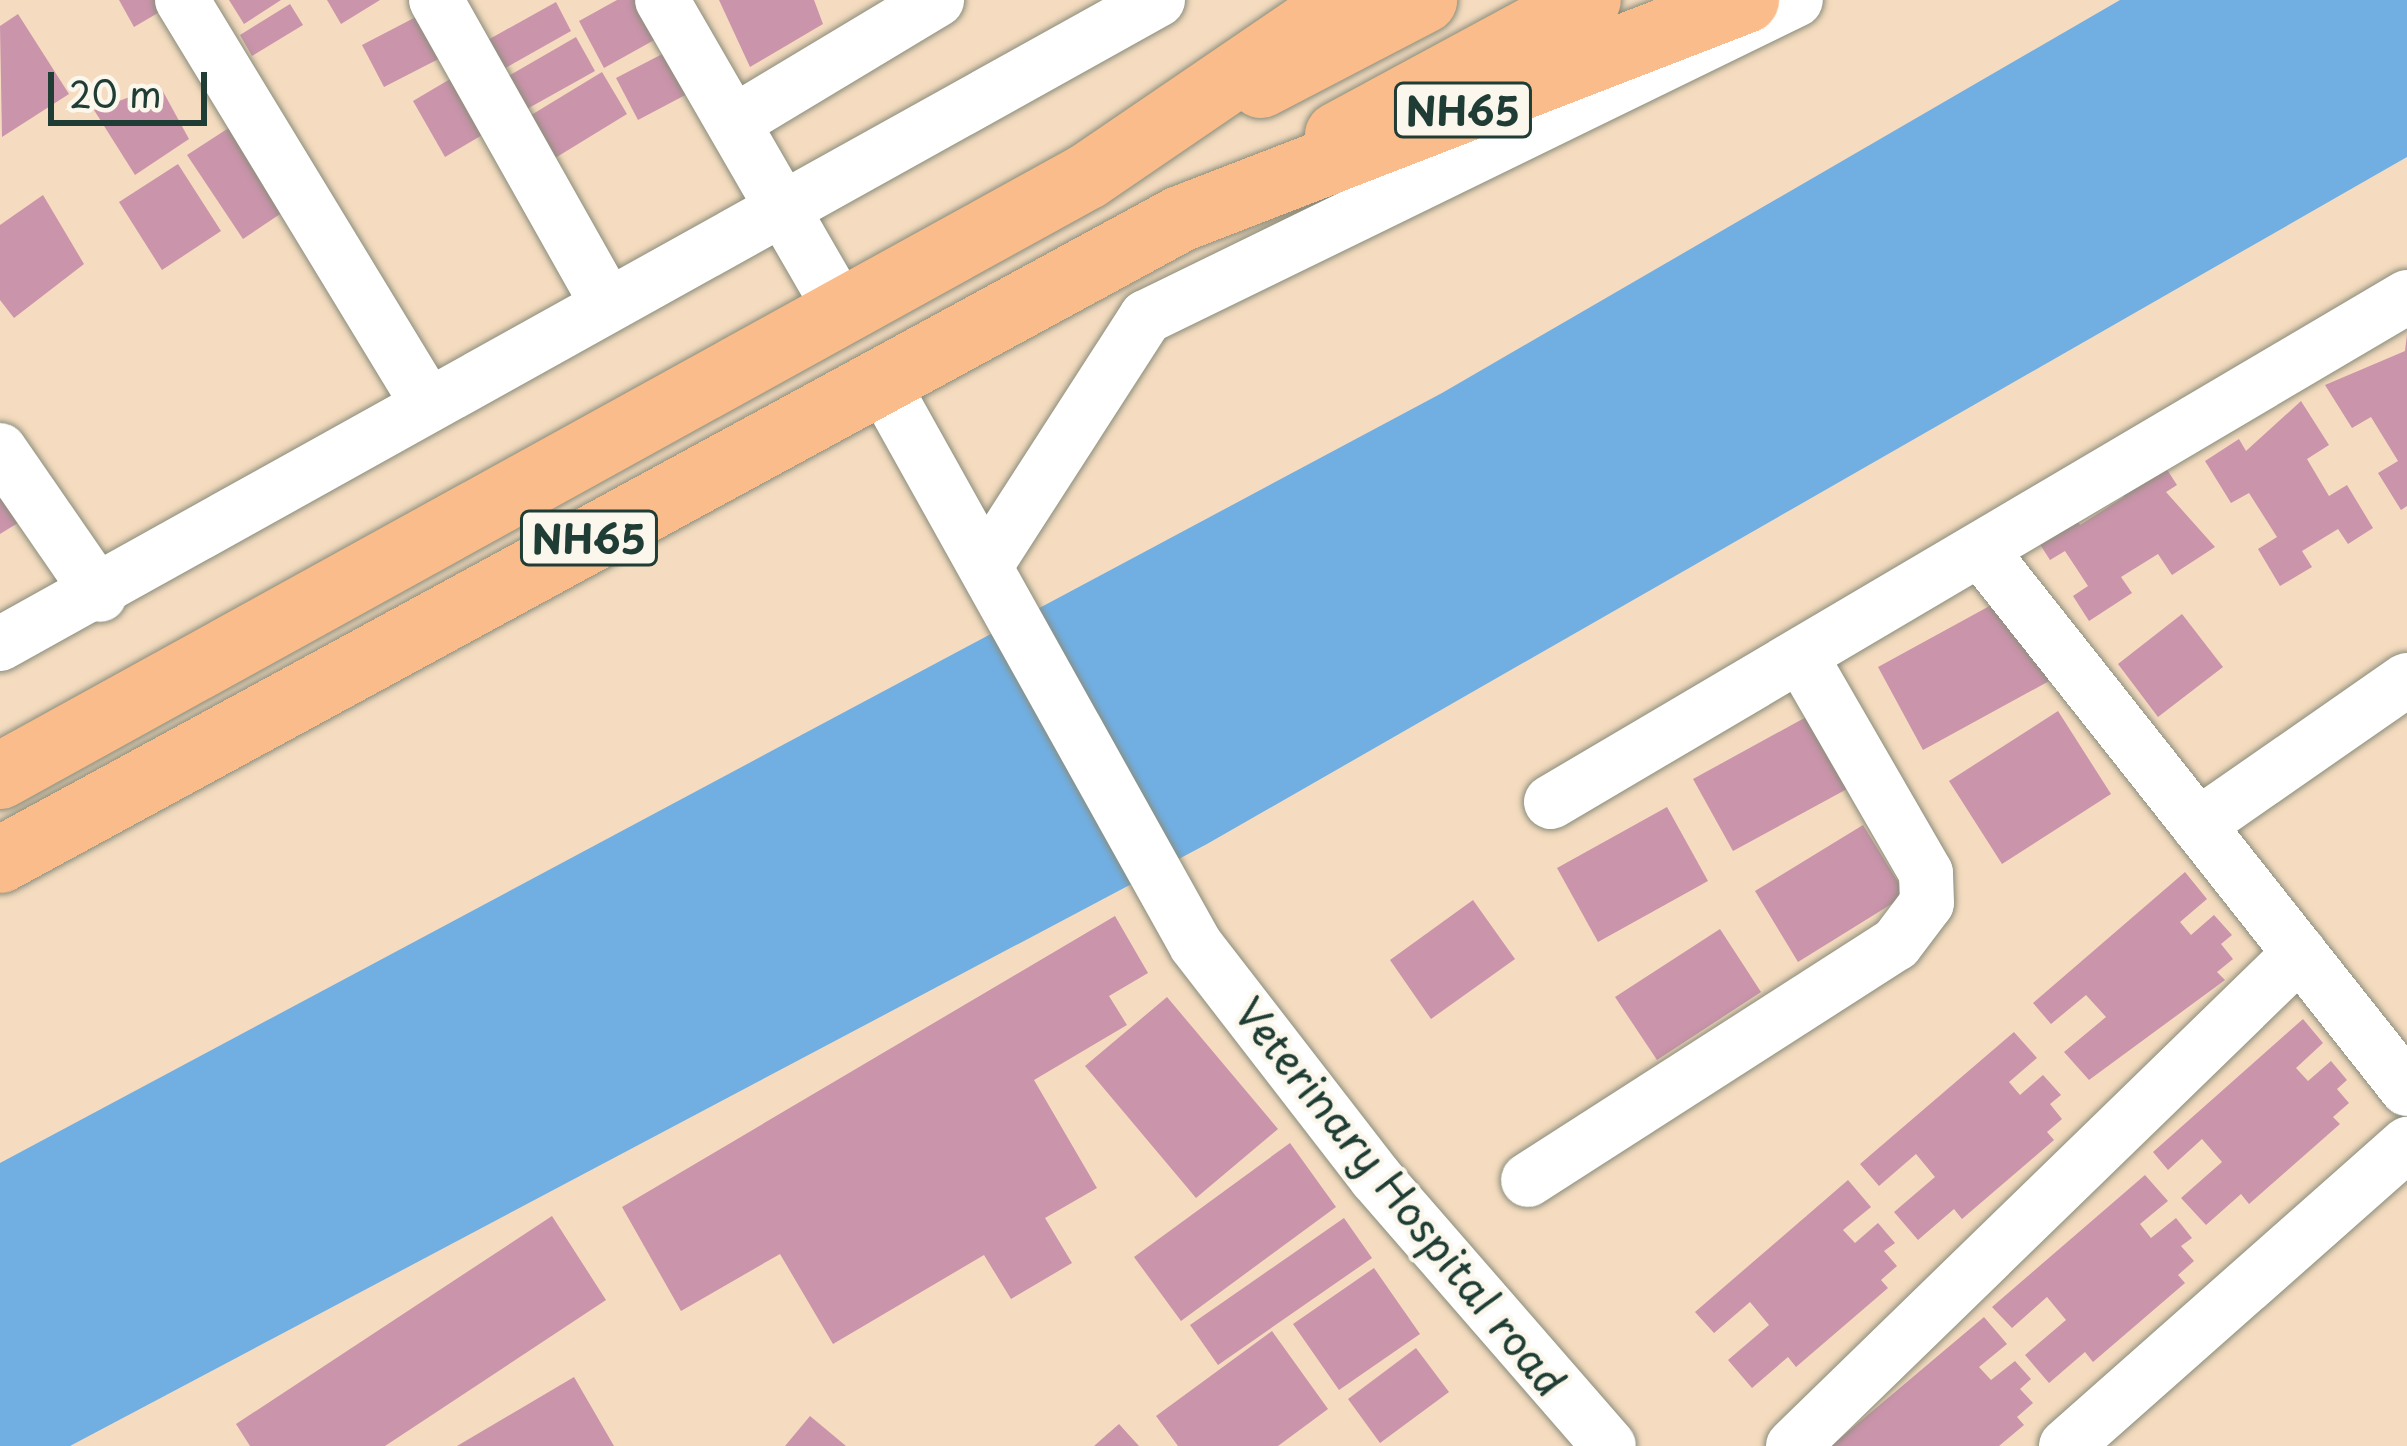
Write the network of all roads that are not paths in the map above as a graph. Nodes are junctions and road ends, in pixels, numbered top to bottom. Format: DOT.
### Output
graph roads {
  1 [pos="182,0"];
  2 [pos="436,0"];
  3 [pos="662,0"];
  4 [pos="1158,0"];
  5 [pos="1346,0"];
  6 [pos="1424,0"];
  7 [pos="1588,0"];
  8 [pos="1746,0"];
  9 [pos="1796,0"];
  10 [pos="921,4"];
  11 [pos="734,122"];
  12 [pos="1088,176"];
  13 [pos="782,201"];
  14 [pos="1180,219"];
  15 [pos="2407,297"];
  16 [pos="607,303"];
  17 [pos="839,306"];
  18 [pos="880,379"];
  19 [pos="428,405"];
  20 [pos="0,450"];
  21 [pos="1982,552"];
  22 [pos="990,559"];
  23 [pos="100,595"];
  24 [pos="0,644"];
  25 [pos="1802,658"];
  26 [pos="2407,680"];
  27 [pos="0,776"];
  28 [pos="1551,802"];
  29 [pos="2198,825"];
  30 [pos="0,860"];
  31 [pos="2300,953"];
  32 [pos="2407,1089"];
  33 [pos="2407,1144"];
  34 [pos="1528,1180"];
  35 [pos="1609,1446"];
  36 [pos="1793,1446"];
  37 [pos="2066,1446"];
  1 -- 19 [label="street"];
  2 -- 16 [label="street"];
  3 -- 11 [label="street"];
  4 -- 13 [label="street"];
  5 -- 12 [label="main road, NH65"];
  6 -- 12 [label="main road"];
  7 -- 14 [label="main road"];
  8 -- 14 [label="main road, NH65"];
  9 -- 22 [label="street"];
  10 -- 11 [label="street"];
  11 -- 13 [label="street"];
  12 -- 17 [label="main road, NH65"];
  13 -- 16 [label="street"];
  13 -- 17 [label="street"];
  14 -- 18 [label="main road, NH65"];
  15 -- 21 [label="street"];
  16 -- 19 [label="street"];
  17 -- 27 [label="main road, NH65"];
  18 -- 22 [label="street, Veterinary Hospital road"];
  18 -- 30 [label="main road, NH65"];
  19 -- 23 [label="street"];
  20 -- 23 [label="street"];
  21 -- 25 [label="street"];
  21 -- 29 [label="street"];
  22 -- 35 [label="street, Veterinary Hospital road"];
  23 -- 24 [label="street"];
  25 -- 28 [label="street"];
  25 -- 34 [label="street"];
  26 -- 29 [label="street"];
  29 -- 31 [label="street"];
  31 -- 32 [label="street"];
  31 -- 36 [label="street"];
  33 -- 37 [label="street"];
}
